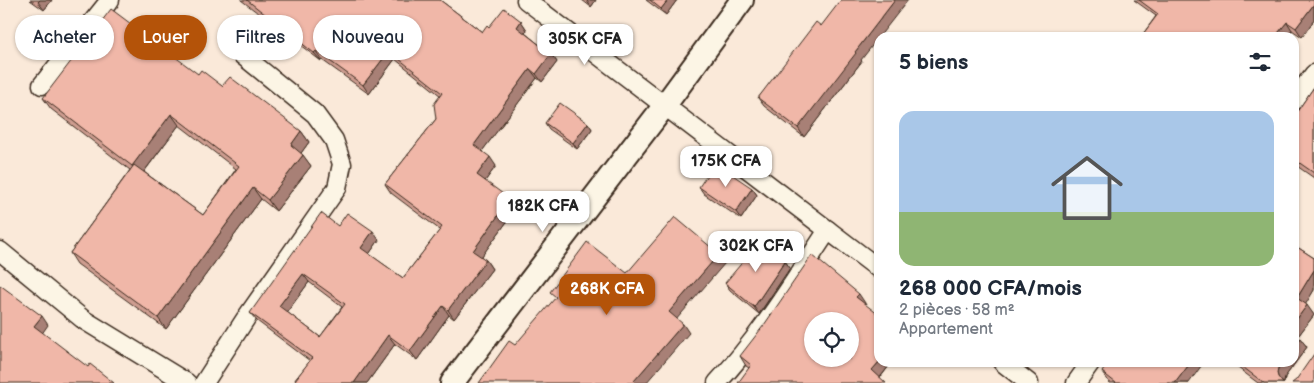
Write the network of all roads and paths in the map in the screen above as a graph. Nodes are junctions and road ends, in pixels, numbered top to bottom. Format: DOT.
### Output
graph roads {
  1 [pos="110,0"];
  2 [pos="526,0"];
  3 [pos="742,0"];
  4 [pos="248,60"];
  5 [pos="1314,74"];
  6 [pos="42,85"];
  7 [pos="1299,94"];
  8 [pos="665,105"];
  9 [pos="828,230"];
  10 [pos="0,251"];
  11 [pos="874,265"];
  12 [pos="1008,367"];
  13 [pos="1087,367"];
  14 [pos="187,383"];
  15 [pos="204,383"];
  16 [pos="452,383"];
  17 [pos="717,383"];
  18 [pos="1029,383"];
  19 [pos="1076,383"];
  1 -- 6 [label="street"];
  2 -- 8 [label="street"];
  3 -- 8 [label="street"];
  4 -- 15 [label="street"];
  5 -- 7 [label="street"];
  8 -- 9 [label="street"];
  8 -- 16 [label="street"];
  9 -- 11 [label="street"];
  9 -- 17 [label="street"];
  10 -- 14 [label="street"];
  12 -- 18 [label="street"];
  13 -- 19 [label="street"];
}
